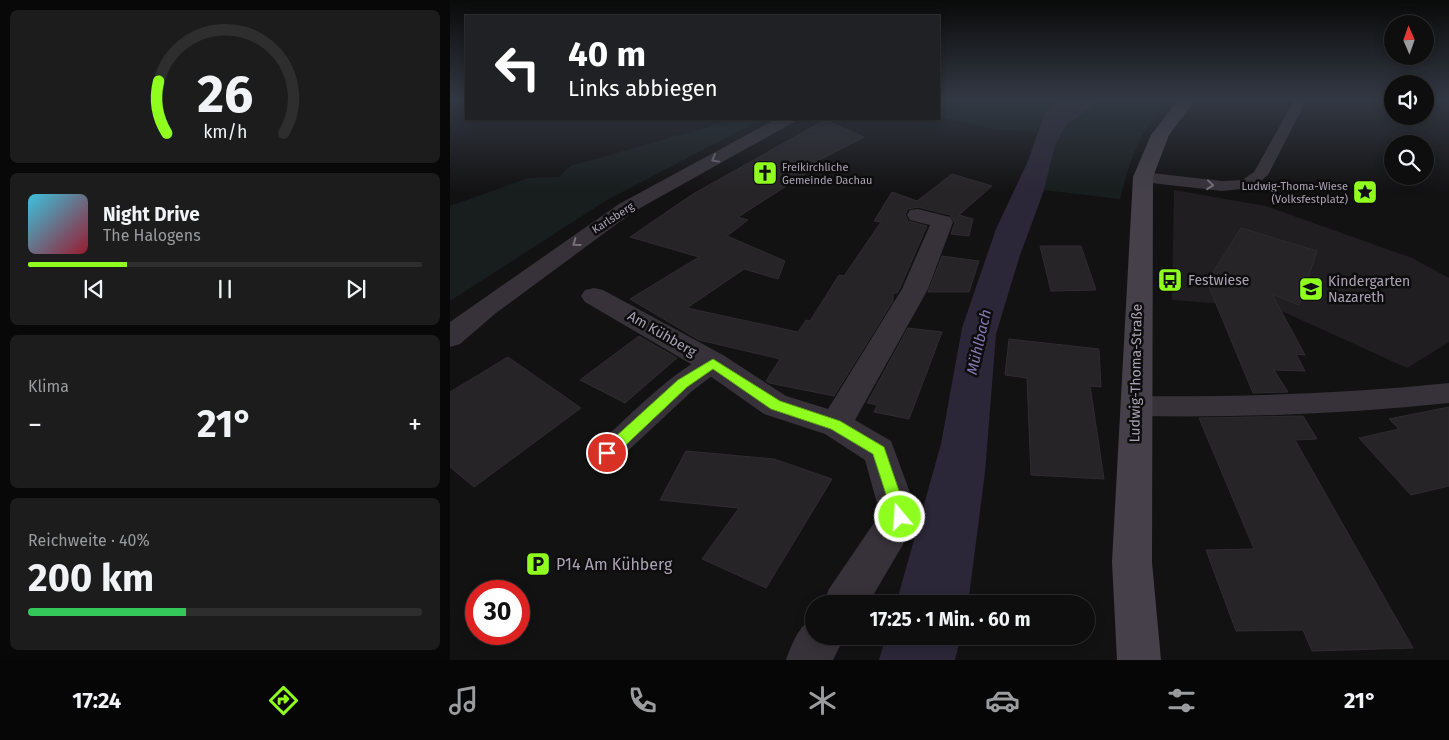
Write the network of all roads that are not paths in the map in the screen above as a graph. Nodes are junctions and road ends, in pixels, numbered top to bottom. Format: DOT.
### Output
graph roads {
  1 [pos="768,130"];
  2 [pos="1162,130"];
  3 [pos="1285,130"];
  4 [pos="1143,177"];
  5 [pos="918,215"];
  6 [pos="594,296"];
  7 [pos="450,337"];
  8 [pos="713,363"];
  9 [pos="1449,393"];
  10 [pos="1135,406"];
  11 [pos="836,425"];
  12 [pos="607,453"];
  13 [pos="850,595"];
  14 [pos="817,645"];
  15 [pos="1139,657"];
  16 [pos="808,660"];
  1 -- 7 [label="street, Karlsberg, one-way"];
  2 -- 4 [label="main road, Ludwig-Thoma-Straße"];
  4 -- 3 [label="lane, one-way"];
  4 -- 10 [label="main road, Ludwig-Thoma-Straße"];
  5 -- 11 [label="street"];
  6 -- 8 [label="street, Am Kühberg"];
  8 -- 11 [label="street, Am Kühberg"];
  8 -- 12 [label="lane"];
  9 -- 10 [label="lane"];
  10 -- 15 [label="main road, Ludwig-Thoma-Straße"];
  11 -- 13 [label="street, Am Kühberg"];
  14 -- 16 [label="street"];
}
